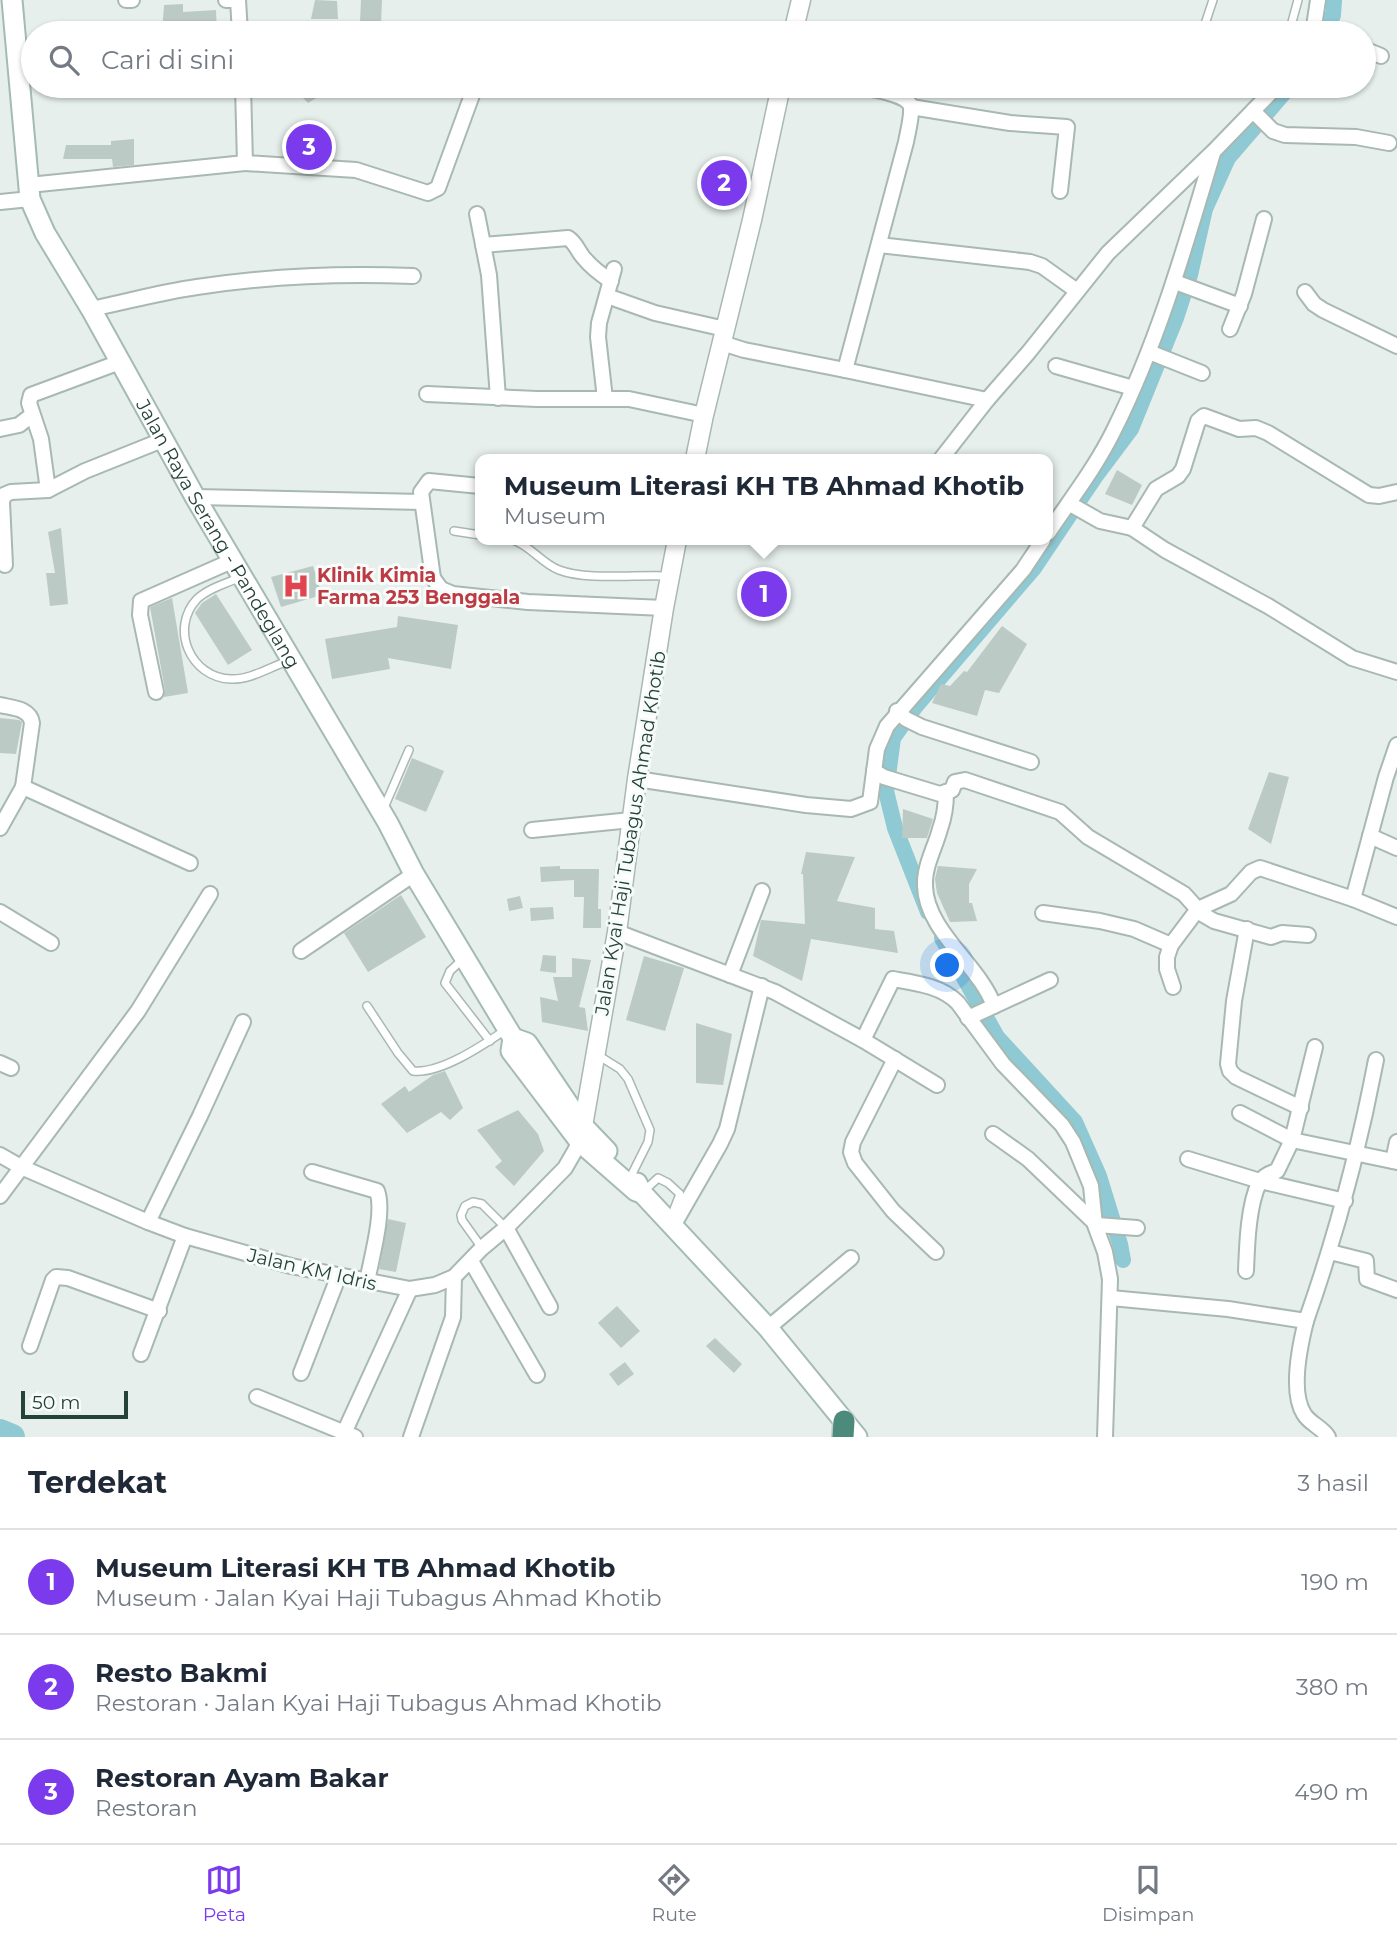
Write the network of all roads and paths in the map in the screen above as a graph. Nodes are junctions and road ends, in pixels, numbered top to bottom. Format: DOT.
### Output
graph roads {
  1 [pos="12,0"];
  2 [pos="226,0"];
  3 [pos="239,0"];
  4 [pos="801,0"];
  5 [pos="1213,0"];
  6 [pos="1298,0"];
  7 [pos="1318,0"];
  8 [pos="240,21"];
  9 [pos="796,21"];
  10 [pos="1206,21"];
  11 [pos="1292,21"];
  12 [pos="1316,21"];
  13 [pos="1376,53"];
  14 [pos="1381,55"];
  15 [pos="21,96"];
  16 [pos="21,98"];
  17 [pos="243,98"];
  18 [pos="471,98"];
  19 [pos="778,98"];
  20 [pos="901,98"];
  21 [pos="1270,98"];
  22 [pos="911,107"];
  23 [pos="1260,119"];
  24 [pos="1389,143"];
  25 [pos="1214,152"];
  26 [pos="245,163"];
  27 [pos="1060,191"];
  28 [pos="30,192"];
  29 [pos="0,202"];
  30 [pos="477,214"];
  31 [pos="1264,219"];
  32 [pos="483,245"];
  33 [pos="879,245"];
  34 [pos="413,276"];
  35 [pos="1182,285"];
  36 [pos="1077,290"];
  37 [pos="1305,292"];
  38 [pos="607,296"];
  39 [pos="1240,306"];
  40 [pos="91,309"];
  41 [pos="1230,329"];
  42 [pos="723,336"];
  43 [pos="1397,346"];
  44 [pos="1156,354"];
  45 [pos="120,362"];
  46 [pos="1056,366"];
  47 [pos="845,370"];
  48 [pos="1202,373"];
  49 [pos="1133,388"];
  50 [pos="427,394"];
  51 [pos="498,398"];
  52 [pos="606,399"];
  53 [pos="987,400"];
  54 [pos="32,415"];
  55 [pos="704,415"];
  56 [pos="0,429"];
  57 [pos="165,439"];
  58 [pos="696,454"];
  59 [pos="945,454"];
  60 [pos="475,485"];
  61 [pos="48,490"];
  62 [pos="1397,492"];
  63 [pos="195,497"];
  64 [pos="422,502"];
  65 [pos="1071,505"];
  66 [pos="1,514"];
  67 [pos="1053,519"];
  68 [pos="1132,528"];
  69 [pos="454,531"];
  70 [pos="475,534"];
  71 [pos="525,545"];
  72 [pos="676,545"];
  73 [pos="1040,545"];
  74 [pos="5,565"];
  75 [pos="238,568"];
  76 [pos="670,576"];
  77 [pos="664,608"];
  78 [pos="292,659"];
  79 [pos="1397,671"];
  80 [pos="156,692"];
  81 [pos="0,705"];
  82 [pos="902,715"];
  83 [pos="1397,746"];
  84 [pos="409,750"];
  85 [pos="1031,762"];
  86 [pos="879,774"];
  87 [pos="637,779"];
  88 [pos="1392,779"];
  89 [pos="23,787"];
  90 [pos="946,792"];
  91 [pos="382,813"];
  92 [pos="631,820"];
  93 [pos="0,828"];
  94 [pos="532,830"];
  95 [pos="1370,836"];
  96 [pos="1397,848"];
  97 [pos="190,863"];
  98 [pos="414,874"];
  99 [pos="762,891"];
  100 [pos="210,894"];
  101 [pos="1353,899"];
  102 [pos="1198,909"];
  103 [pos="0,912"];
  104 [pos="1043,913"];
  105 [pos="1397,918"];
  106 [pos="1247,929"];
  107 [pos="617,932"];
  108 [pos="1308,935"];
  109 [pos="51,943"];
  110 [pos="1171,945"];
  111 [pos="301,951"];
  112 [pos="464,957"];
  113 [pos="730,975"];
  114 [pos="1050,980"];
  115 [pos="762,986"];
  116 [pos="1173,987"];
  117 [pos="367,1006"];
  118 [pos="991,1007"];
  119 [pos="969,1017"];
  120 [pos="243,1022"];
  121 [pos="510,1034"];
  122 [pos="863,1040"];
  123 [pos="490,1041"];
  124 [pos="1315,1047"];
  125 [pos="596,1054"];
  126 [pos="895,1059"];
  127 [pos="1376,1060"];
  128 [pos="937,1085"];
  129 [pos="1301,1108"];
  130 [pos="1240,1114"];
  131 [pos="582,1133"];
  132 [pos="993,1134"];
  133 [pos="1292,1140"];
  134 [pos="1397,1142"];
  135 [pos="1355,1153"];
  136 [pos="0,1155"];
  137 [pos="1188,1159"];
  138 [pos="1395,1162"];
  139 [pos="21,1167"];
  140 [pos="312,1172"];
  141 [pos="631,1176"];
  142 [pos="1260,1181"];
  143 [pos="642,1193"];
  144 [pos="0,1196"];
  145 [pos="1345,1201"];
  146 [pos="148,1222"];
  147 [pos="671,1224"];
  148 [pos="1097,1225"];
  149 [pos="506,1228"];
  150 [pos="1137,1228"];
  151 [pos="185,1236"];
  152 [pos="482,1248"];
  153 [pos="936,1252"];
  154 [pos="1330,1252"];
  155 [pos="851,1258"];
  156 [pos="471,1261"];
  157 [pos="1246,1271"];
  158 [pos="339,1275"];
  159 [pos="454,1277"];
  160 [pos="367,1282"];
  161 [pos="410,1289"];
  162 [pos="1397,1290"];
  163 [pos="1111,1298"];
  164 [pos="550,1307"];
  165 [pos="159,1311"];
  166 [pos="1306,1321"];
  167 [pos="768,1328"];
  168 [pos="30,1346"];
  169 [pos="141,1354"];
  170 [pos="301,1373"];
  171 [pos="537,1375"];
  172 [pos="257,1397"];
  173 [pos="848,1432"];
  174 [pos="350,1435"];
  175 [pos="411,1437"];
  176 [pos="1105,1437"];
  177 [pos="1328,1437"];
  1 -- 15 [label="main road, Jalan Raya Serang - Pandeglang"];
  2 -- 3 [label="street"];
  3 -- 8 [label="street"];
  4 -- 9 [label="street"];
  5 -- 10 [label="lane"];
  6 -- 11 [label="lane"];
  7 -- 12 [label="street"];
  13 -- 14 [label="street"];
  16 -- 28 [label="main road, Jalan Raya Serang - Pandeglang"];
  17 -- 26 [label="street"];
  18 -- 26 [label="street"];
  19 -- 42 [label="street"];
  20 -- 22 [label="street"];
  21 -- 23 [label="street"];
  22 -- 27 [label="street"];
  22 -- 33 [label="street"];
  23 -- 24 [label="street"];
  23 -- 25 [label="street"];
  25 -- 35 [label="street"];
  25 -- 36 [label="street"];
  26 -- 28 [label="street"];
  28 -- 29 [label="street"];
  28 -- 40 [label="main road, Jalan Raya Serang - Pandeglang"];
  30 -- 32 [label="street"];
  31 -- 39 [label="street"];
  32 -- 38 [label="street"];
  32 -- 51 [label="street"];
  33 -- 36 [label="street"];
  33 -- 47 [label="street"];
  34 -- 40 [label="street"];
  35 -- 39 [label="street"];
  35 -- 44 [label="street"];
  36 -- 53 [label="street"];
  37 -- 43 [label="street"];
  38 -- 42 [label="street"];
  38 -- 52 [label="street"];
  39 -- 41 [label="street"];
  40 -- 45 [label="main road, Jalan Raya Serang - Pandeglang"];
  42 -- 47 [label="street"];
  42 -- 55 [label="street"];
  44 -- 48 [label="street"];
  44 -- 49 [label="street"];
  45 -- 54 [label="street"];
  45 -- 57 [label="main road, Jalan Raya Serang - Pandeglang"];
  46 -- 49 [label="street"];
  47 -- 53 [label="street"];
  49 -- 65 [label="street"];
  50 -- 51 [label="street"];
  51 -- 52 [label="street"];
  52 -- 55 [label="street"];
  53 -- 59 [label="street"];
  54 -- 56 [label="street"];
  54 -- 61 [label="street"];
  55 -- 58 [label="street"];
  57 -- 61 [label="street"];
  57 -- 63 [label="main road, Jalan Raya Serang - Pandeglang"];
  60 -- 64 [label="street"];
  61 -- 66 [label="street"];
  62 -- 68 [label="street"];
  63 -- 64 [label="street"];
  63 -- 75 [label="main road, Jalan Raya Serang - Pandeglang"];
  64 -- 77 [label="street"];
  65 -- 67 [label="street"];
  65 -- 68 [label="street"];
  66 -- 74 [label="street"];
  68 -- 79 [label="street"];
  69 -- 70 [label="lane"];
  71 -- 76 [label="lane"];
  72 -- 76 [label="street, Jalan Kyai Haji Tubagus Ahmad Khotib"];
  73 -- 82 [label="street"];
  75 -- 78 [label="main road, Jalan Raya Serang - Pandeglang"];
  75 -- 78 [label="lane"];
  75 -- 80 [label="street"];
  76 -- 77 [label="street, Jalan Kyai Haji Tubagus Ahmad Khotib"];
  77 -- 87 [label="street, Jalan Kyai Haji Tubagus Ahmad Khotib"];
  78 -- 91 [label="main road, Jalan Raya Serang - Pandeglang"];
  81 -- 89 [label="street"];
  82 -- 85 [label="street"];
  82 -- 86 [label="street"];
  83 -- 88 [label="street"];
  84 -- 91 [label="lane"];
  86 -- 87 [label="street"];
  86 -- 90 [label="street"];
  87 -- 92 [label="street, Jalan Kyai Haji Tubagus Ahmad Khotib"];
  88 -- 95 [label="street"];
  89 -- 93 [label="street"];
  89 -- 97 [label="street"];
  90 -- 102 [label="street"];
  90 -- 118 [label="street"];
  91 -- 98 [label="main road, Jalan Raya Serang - Pandeglang"];
  92 -- 94 [label="street"];
  92 -- 107 [label="street, Jalan Kyai Haji Tubagus Ahmad Khotib"];
  95 -- 96 [label="street"];
  95 -- 101 [label="street"];
  98 -- 111 [label="street"];
  98 -- 112 [label="main road, Jalan Raya Serang - Pandeglang"];
  99 -- 113 [label="street"];
  100 -- 139 [label="street"];
  101 -- 102 [label="street"];
  101 -- 105 [label="street"];
  102 -- 106 [label="street"];
  102 -- 110 [label="street"];
  103 -- 109 [label="street"];
  104 -- 110 [label="street"];
  106 -- 108 [label="street"];
  106 -- 129 [label="street"];
  107 -- 113 [label="street"];
  107 -- 125 [label="street, Jalan Kyai Haji Tubagus Ahmad Khotib"];
  110 -- 116 [label="street"];
  112 -- 121 [label="main road, Jalan Raya Serang - Pandeglang"];
  112 -- 123 [label="lane"];
  113 -- 115 [label="street"];
  114 -- 118 [label="street"];
  115 -- 122 [label="street"];
  115 -- 147 [label="street"];
  117 -- 123 [label="lane"];
  118 -- 119 [label="street"];
  119 -- 122 [label="street"];
  119 -- 148 [label="street"];
  120 -- 146 [label="street"];
  121 -- 123 [label="lane"];
  121 -- 131 [label="main road, Jalan Raya Serang - Pandeglang"];
  122 -- 126 [label="street"];
  124 -- 129 [label="street"];
  125 -- 131 [label="street, Jalan Kyai Haji Tubagus Ahmad Khotib"];
  125 -- 141 [label="lane"];
  126 -- 128 [label="street"];
  126 -- 153 [label="street"];
  127 -- 135 [label="street"];
  129 -- 133 [label="street"];
  130 -- 133 [label="street"];
  131 -- 141 [label="main road, Jalan Raya Serang - Pandeglang"];
  131 -- 143 [label="main road, Jalan Raya Serang - Pandeglang"];
  131 -- 149 [label="street, Jalan KM Idris"];
  132 -- 148 [label="street"];
  133 -- 135 [label="street"];
  133 -- 142 [label="street"];
  134 -- 138 [label="street"];
  135 -- 138 [label="street"];
  135 -- 145 [label="street"];
  136 -- 139 [label="street, Jalan KM Idris"];
  137 -- 142 [label="street"];
  139 -- 144 [label="street"];
  139 -- 146 [label="street, Jalan KM Idris"];
  140 -- 160 [label="street"];
  141 -- 143 [label="main road, Jalan Raya Serang - Pandeglang"];
  142 -- 145 [label="street"];
  142 -- 157 [label="street"];
  143 -- 147 [label="main road, Jalan Raya Serang - Pandeglang"];
  143 -- 147 [label="lane"];
  145 -- 154 [label="street"];
  146 -- 151 [label="street, Jalan KM Idris"];
  147 -- 167 [label="main road, Jalan Raya Serang - Pandeglang"];
  148 -- 150 [label="street"];
  148 -- 163 [label="street"];
  149 -- 152 [label="street, Jalan KM Idris"];
  149 -- 152 [label="lane"];
  149 -- 164 [label="street"];
  151 -- 158 [label="street, Jalan KM Idris"];
  151 -- 165 [label="street"];
  152 -- 156 [label="street, Jalan KM Idris"];
  154 -- 162 [label="street"];
  154 -- 166 [label="street"];
  155 -- 167 [label="street"];
  156 -- 159 [label="street, Jalan KM Idris"];
  156 -- 171 [label="street"];
  158 -- 160 [label="street, Jalan KM Idris"];
  158 -- 170 [label="street"];
  159 -- 161 [label="street, Jalan KM Idris"];
  159 -- 175 [label="street"];
  160 -- 161 [label="street, Jalan KM Idris"];
  161 -- 174 [label="street"];
  163 -- 166 [label="street"];
  163 -- 176 [label="street"];
  165 -- 168 [label="street"];
  165 -- 169 [label="street"];
  166 -- 177 [label="street"];
  167 -- 173 [label="main road, Jalan Raya Serang - Pandeglang"];
  172 -- 174 [label="street"];
}
